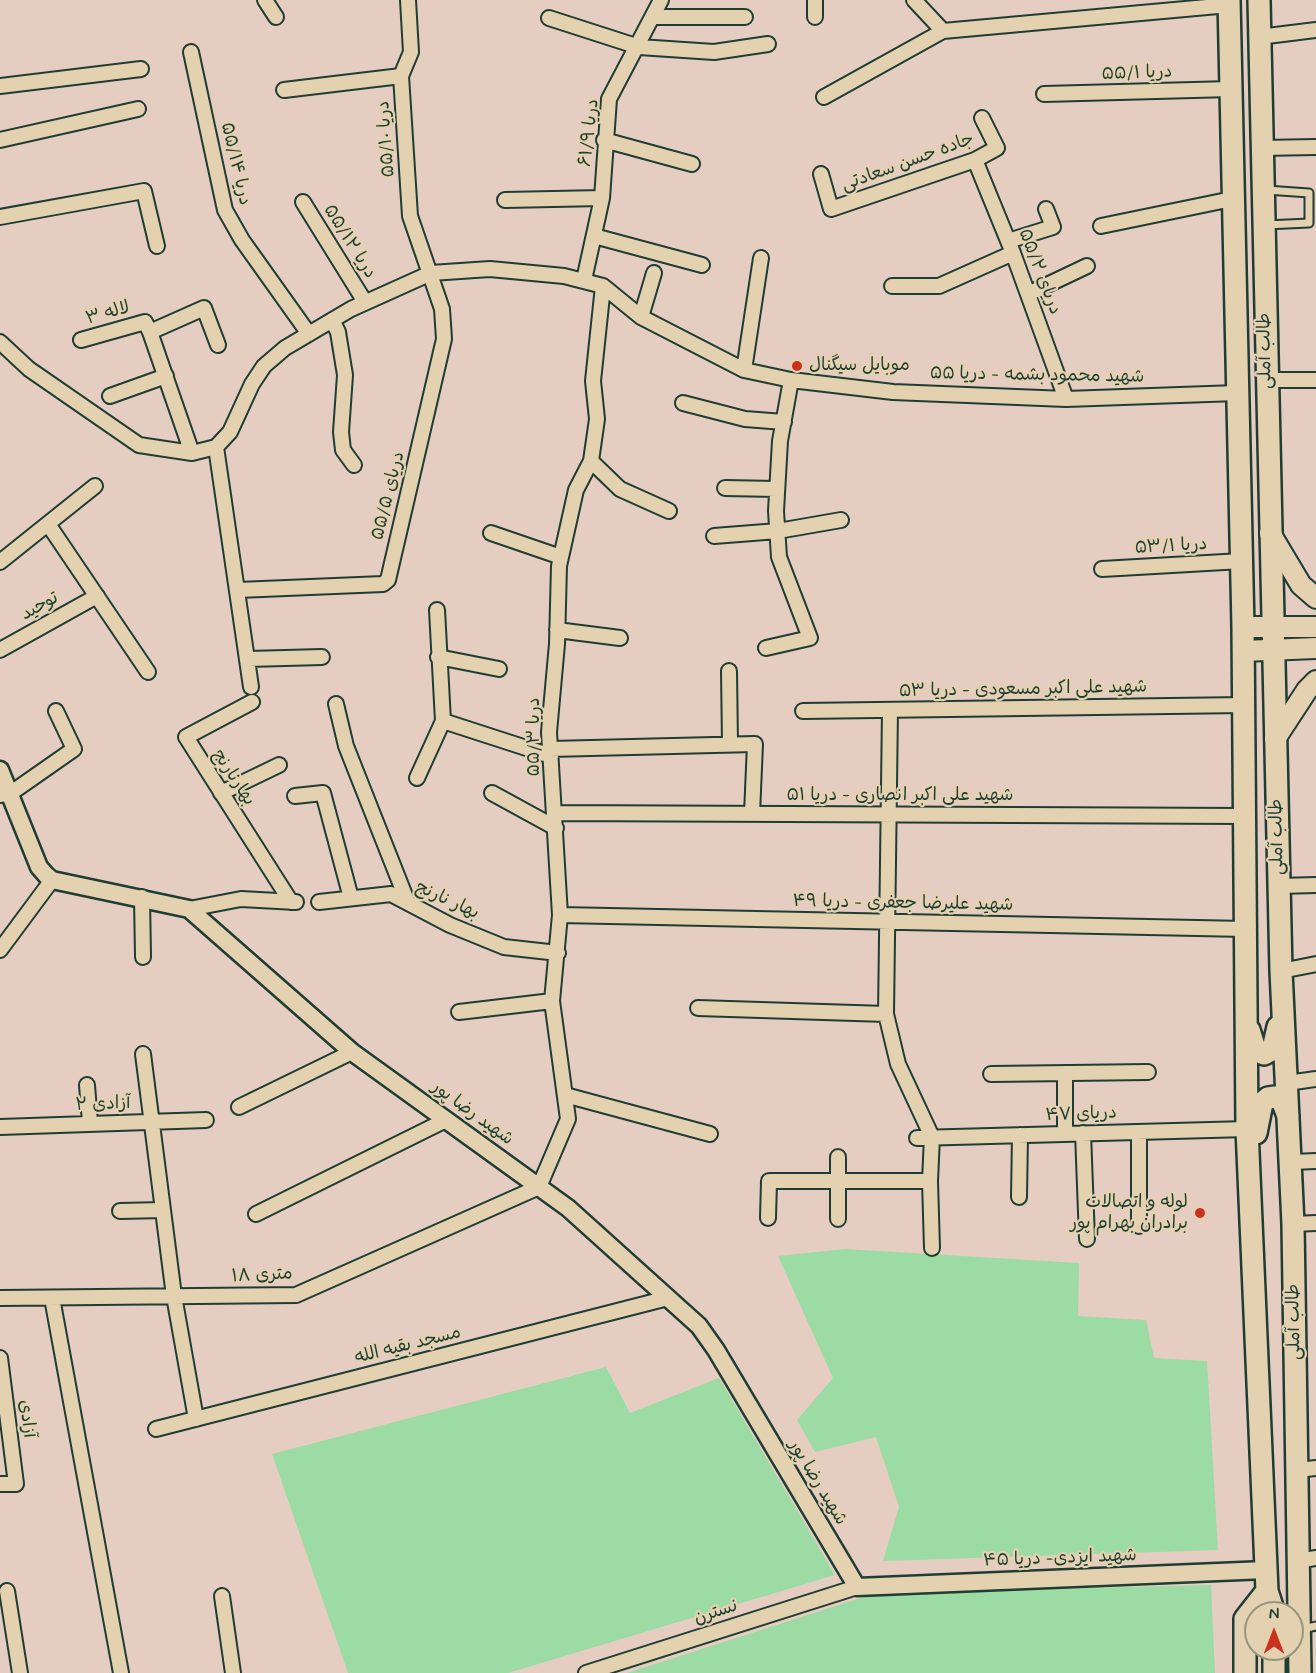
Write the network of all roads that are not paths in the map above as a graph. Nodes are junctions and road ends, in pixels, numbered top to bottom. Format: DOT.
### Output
graph roads {
  1 [pos="265,0"];
  2 [pos="408,0"];
  3 [pos="662,0"];
  4 [pos="815,0"];
  5 [pos="914,0"];
  6 [pos="1259,0"];
  7 [pos="1229,2"];
  8 [pos="276,17"];
  9 [pos="653,17"];
  10 [pos="745,17"];
  11 [pos="815,17"];
  12 [pos="549,18"];
  13 [pos="1316,30"];
  14 [pos="943,31"];
  15 [pos="1259,38"];
  16 [pos="768,44"];
  17 [pos="639,47"];
  18 [pos="191,52"];
  19 [pos="141,69"];
  20 [pos="401,76"];
  21 [pos="0,86"];
  22 [pos="1230,89"];
  23 [pos="284,90"];
  24 [pos="1044,94"];
  25 [pos="824,98"];
  26 [pos="138,109"];
  27 [pos="982,118"];
  28 [pos="0,140"];
  29 [pos="604,140"];
  30 [pos="1316,147"];
  31 [pos="1261,148"];
  32 [pos="975,159"];
  33 [pos="692,164"];
  34 [pos="821,174"];
  35 [pos="1262,190"];
  36 [pos="602,198"];
  37 [pos="1232,199"];
  38 [pos="505,200"];
  39 [pos="303,202"];
  40 [pos="1046,209"];
  41 [pos="0,217"];
  42 [pos="1263,225"];
  43 [pos="1101,226"];
  44 [pos="594,236"];
  45 [pos="157,246"];
  46 [pos="1011,247"];
  47 [pos="761,258"];
  48 [pos="702,265"];
  49 [pos="1087,267"];
  50 [pos="431,273"];
  51 [pos="654,273"];
  52 [pos="584,280"];
  53 [pos="603,286"];
  54 [pos="892,286"];
  55 [pos="1028,294"];
  56 [pos="365,302"];
  57 [pos="641,316"];
  58 [pos="332,320"];
  59 [pos="147,327"];
  60 [pos="309,334"];
  61 [pos="81,340"];
  62 [pos="0,342"];
  63 [pos="218,345"];
  64 [pos="744,370"];
  65 [pos="166,375"];
  66 [pos="791,380"];
  67 [pos="1267,380"];
  68 [pos="1316,380"];
  69 [pos="1237,393"];
  70 [pos="110,396"];
  71 [pos="1066,399"];
  72 [pos="683,403"];
  73 [pos="784,422"];
  74 [pos="216,447"];
  75 [pos="192,453"];
  76 [pos="591,461"];
  77 [pos="354,465"];
  78 [pos="95,486"];
  79 [pos="725,488"];
  80 [pos="777,489"];
  81 [pos="669,511"];
  82 [pos="842,520"];
  83 [pos="48,524"];
  84 [pos="778,531"];
  85 [pos="491,533"];
  86 [pos="1270,533"];
  87 [pos="714,536"];
  88 [pos="561,557"];
  89 [pos="1242,561"];
  90 [pos="0,562"];
  91 [pos="1102,569"];
  92 [pos="238,590"];
  93 [pos="97,596"];
  94 [pos="1316,598"];
  95 [pos="437,610"];
  96 [pos="1273,626"];
  97 [pos="1243,627"];
  98 [pos="1316,627"];
  99 [pos="557,630"];
  100 [pos="620,638"];
  101 [pos="766,648"];
  102 [pos="1316,648"];
  103 [pos="0,650"];
  104 [pos="1273,650"];
  105 [pos="1243,651"];
  106 [pos="322,657"];
  107 [pos="438,657"];
  108 [pos="248,659"];
  109 [pos="499,669"];
  110 [pos="729,671"];
  111 [pos="148,672"];
  112 [pos="1316,681"];
  113 [pos="251,687"];
  114 [pos="252,702"];
  115 [pos="336,704"];
  116 [pos="1244,705"];
  117 [pos="890,710"];
  118 [pos="56,711"];
  119 [pos="803,711"];
  120 [pos="442,721"];
  121 [pos="1275,739"];
  122 [pos="730,744"];
  123 [pos="551,752"];
  124 [pos="279,765"];
  125 [pos="0,770"];
  126 [pos="417,778"];
  127 [pos="221,793"];
  128 [pos="492,793"];
  129 [pos="6,794"];
  130 [pos="295,796"];
  131 [pos="556,813"];
  132 [pos="752,814"];
  133 [pos="888,814"];
  134 [pos="1245,816"];
  135 [pos="556,828"];
  136 [pos="52,880"];
  137 [pos="1316,885"];
  138 [pos="1279,886"];
  139 [pos="142,897"];
  140 [pos="351,898"];
  141 [pos="319,902"];
  142 [pos="408,903"];
  143 [pos="189,909"];
  144 [pos="560,915"];
  145 [pos="887,922"];
  146 [pos="1246,929"];
  147 [pos="0,950"];
  148 [pos="558,953"];
  149 [pos="143,957"];
  150 [pos="1316,964"];
  151 [pos="1281,971"];
  152 [pos="552,1001"];
  153 [pos="698,1008"];
  154 [pos="1245,1011"];
  155 [pos="459,1012"];
  156 [pos="886,1014"];
  157 [pos="352,1052"];
  158 [pos="143,1054"];
  159 [pos="1148,1072"];
  160 [pos="1065,1073"];
  161 [pos="991,1074"];
  162 [pos="1316,1079"];
  163 [pos="1287,1083"];
  164 [pos="87,1085"];
  165 [pos="565,1095"];
  166 [pos="239,1107"];
  167 [pos="206,1120"];
  168 [pos="446,1120"];
  169 [pos="152,1122"];
  170 [pos="1290,1122"];
  171 [pos="90,1123"];
  172 [pos="0,1127"];
  173 [pos="1247,1129"];
  174 [pos="1139,1132"];
  175 [pos="1083,1133"];
  176 [pos="710,1134"];
  177 [pos="1065,1134"];
  178 [pos="1020,1135"];
  179 [pos="932,1137"];
  180 [pos="917,1138"];
  181 [pos="838,1157"];
  182 [pos="1316,1161"];
  183 [pos="1292,1162"];
  184 [pos="1248,1166"];
  185 [pos="838,1181"];
  186 [pos="930,1181"];
  187 [pos="539,1187"];
  188 [pos="1019,1197"];
  189 [pos="163,1210"];
  190 [pos="120,1211"];
  191 [pos="256,1214"];
  192 [pos="768,1218"];
  193 [pos="838,1219"];
  194 [pos="1316,1223"];
  195 [pos="1293,1224"];
  196 [pos="1139,1226"];
  197 [pos="1087,1239"];
  198 [pos="932,1248"];
  199 [pos="174,1296"];
  200 [pos="52,1298"];
  201 [pos="668,1298"];
  202 [pos="0,1299"];
  203 [pos="0,1358"];
  204 [pos="2,1384"];
  205 [pos="196,1419"];
  206 [pos="156,1429"];
  207 [pos="1306,1469"];
  208 [pos="0,1484"];
  209 [pos="1307,1560"];
  210 [pos="1267,1581"];
  211 [pos="856,1587"];
  212 [pos="7,1591"];
  213 [pos="222,1596"];
  214 [pos="1271,1601"];
  215 [pos="1308,1628"];
  216 [pos="20,1673"];
  217 [pos="121,1673"];
  218 [pos="233,1673"];
  219 [pos="586,1673"];
  220 [pos="1245,1673"];
  221 [pos="1300,1673"];
  222 [pos="1314,1673"];
  1 -- 8 [label="street"];
  2 -- 20 [label="street, دریا ۵۵/۱۰"];
  3 -- 9 [label="street, دریا ۶۱/۹"];
  4 -- 11 [label="street"];
  5 -- 14 [label="street"];
  6 -- 15 [label="main road, طالب آملی"];
  7 -- 14 [label="street"];
  7 -- 22 [label="main road, طالب آملی"];
  9 -- 10 [label="street"];
  9 -- 17 [label="street, دریا ۶۱/۹"];
  12 -- 17 [label="street"];
  13 -- 15 [label="street"];
  14 -- 25 [label="street"];
  15 -- 31 [label="main road, طالب آملی"];
  16 -- 17 [label="street"];
  17 -- 29 [label="street, دریا ۶۱/۹"];
  18 -- 60 [label="street, دریا ۵۵/۱۴"];
  19 -- 21 [label="street"];
  20 -- 23 [label="street"];
  20 -- 50 [label="street, دریا ۵۵/۱۰"];
  22 -- 24 [label="street, دریا ۵۵/۱"];
  22 -- 37 [label="main road, طالب آملی"];
  26 -- 28 [label="street"];
  27 -- 32 [label="street, جاده حسن سعادتی"];
  29 -- 33 [label="street"];
  29 -- 36 [label="street, دریا ۶۱/۹"];
  30 -- 31 [label="street"];
  31 -- 35 [label="main road, طالب آملی"];
  32 -- 34 [label="street, جاده حسن سعادتی"];
  32 -- 46 [label="street, دریای ۵۵/۲"];
  35 -- 42 [label="main road, طالب آملی"];
  35 -- 42 [label="lane"];
  36 -- 38 [label="street"];
  36 -- 44 [label="street, دریا ۶۱/۹"];
  37 -- 43 [label="street"];
  37 -- 69 [label="main road, طالب آملی"];
  39 -- 56 [label="street, دریا ۵۵/۱۲"];
  40 -- 46 [label="street"];
  41 -- 45 [label="street"];
  42 -- 67 [label="main road, طالب آملی"];
  44 -- 48 [label="street"];
  44 -- 52 [label="street, دریا ۶۱/۹"];
  46 -- 54 [label="street"];
  46 -- 55 [label="street, دریای ۵۵/۲"];
  47 -- 64 [label="street"];
  49 -- 55 [label="street"];
  50 -- 52 [label="street, شهید محمود بشمه - دریا ۵۵"];
  50 -- 56 [label="street, شهید محمود بشمه - دریا ۵۵"];
  50 -- 92 [label="street, دریای ۵۵/۵"];
  51 -- 57 [label="street"];
  52 -- 53 [label="street, شهید محمود بشمه - دریا ۵۵"];
  53 -- 57 [label="street, شهید محمود بشمه - دریا ۵۵"];
  53 -- 76 [label="street, دریا ۵۵/۳"];
  55 -- 71 [label="street, دریای ۵۵/۲"];
  56 -- 58 [label="street, شهید محمود بشمه - دریا ۵۵"];
  57 -- 64 [label="street, شهید محمود بشمه - دریا ۵۵"];
  58 -- 60 [label="street, شهید محمود بشمه - دریا ۵۵"];
  58 -- 77 [label="street"];
  59 -- 61 [label="street, لاله ۳"];
  59 -- 63 [label="street, لاله ۳"];
  59 -- 65 [label="street"];
  60 -- 74 [label="street, شهید محمود بشمه - دریا ۵۵"];
  62 -- 75 [label="street"];
  64 -- 66 [label="street, شهید محمود بشمه - دریا ۵۵"];
  65 -- 70 [label="street"];
  65 -- 75 [label="street"];
  66 -- 71 [label="street, شهید محمود بشمه - دریا ۵۵"];
  66 -- 73 [label="street"];
  67 -- 68 [label="street"];
  67 -- 86 [label="main road, طالب آملی"];
  69 -- 71 [label="street, شهید محمود بشمه - دریا ۵۵"];
  69 -- 89 [label="main road, طالب آملی"];
  72 -- 73 [label="street"];
  73 -- 80 [label="street"];
  74 -- 75 [label="street"];
  74 -- 92 [label="street"];
  76 -- 81 [label="street"];
  76 -- 88 [label="street, دریا ۵۵/۳"];
  78 -- 83 [label="street"];
  79 -- 80 [label="street"];
  80 -- 84 [label="street"];
  82 -- 84 [label="street"];
  83 -- 90 [label="street"];
  83 -- 93 [label="street"];
  84 -- 87 [label="street"];
  84 -- 101 [label="street"];
  85 -- 88 [label="street"];
  86 -- 94 [label="main road"];
  86 -- 96 [label="main road, طالب آملی"];
  88 -- 99 [label="street, دریا ۵۵/۳"];
  89 -- 91 [label="street, دریا ۵۳/۱"];
  89 -- 97 [label="main road, طالب آملی"];
  92 -- 108 [label="street"];
  93 -- 103 [label="street, توحید"];
  93 -- 111 [label="street"];
  95 -- 107 [label="street"];
  96 -- 97 [label="main road"];
  96 -- 98 [label="main road"];
  96 -- 104 [label="main road, طالب آملی"];
  97 -- 105 [label="main road, طالب آملی"];
  99 -- 100 [label="street"];
  99 -- 123 [label="street, دریا ۵۵/۳"];
  102 -- 104 [label="main road"];
  104 -- 105 [label="main road"];
  104 -- 121 [label="main road, طالب آملی"];
  105 -- 116 [label="main road, طالب آملی"];
  106 -- 108 [label="street"];
  107 -- 109 [label="street"];
  107 -- 120 [label="street"];
  108 -- 113 [label="street"];
  110 -- 122 [label="street"];
  112 -- 121 [label="main road"];
  114 -- 127 [label="street, بهارنارنج"];
  115 -- 142 [label="street"];
  116 -- 117 [label="street, شهید علی اکبر مسعودی - دریا ۵۳"];
  116 -- 134 [label="main road, طالب آملی"];
  117 -- 119 [label="street, شهید علی اکبر مسعودی - دریا ۵۳"];
  117 -- 133 [label="street"];
  118 -- 129 [label="street"];
  120 -- 123 [label="street"];
  120 -- 126 [label="street"];
  121 -- 138 [label="main road, طالب آملی"];
  122 -- 123 [label="street"];
  122 -- 132 [label="street"];
  123 -- 131 [label="street, دریا ۵۵/۳"];
  124 -- 127 [label="street"];
  125 -- 129 [label="street"];
  127 -- 143 [label="street, بهارنارنج"];
  128 -- 135 [label="street"];
  129 -- 136 [label="street"];
  130 -- 140 [label="street"];
  131 -- 132 [label="street, شهید علی اکبر انصاری - دریا ۵۱"];
  131 -- 135 [label="street, دریا ۵۵/۳"];
  132 -- 133 [label="street, شهید علی اکبر انصاری - دریا ۵۱"];
  133 -- 134 [label="street, شهید علی اکبر انصاری - دریا ۵۱"];
  133 -- 145 [label="street"];
  134 -- 146 [label="main road, طالب آملی"];
  135 -- 144 [label="street, دریا ۵۵/۳"];
  136 -- 139 [label="street, شهید رضا پور"];
  136 -- 147 [label="street"];
  137 -- 138 [label="street"];
  138 -- 151 [label="main road, طالب آملی"];
  139 -- 143 [label="street, شهید رضا پور"];
  139 -- 149 [label="street"];
  140 -- 141 [label="street, بهار نارنج"];
  140 -- 142 [label="street, بهار نارنج"];
  142 -- 148 [label="street, بهار نارنج"];
  143 -- 157 [label="street, شهید رضا پور"];
  144 -- 145 [label="street, شهید علیرضا جعفری - دریا ۴۹"];
  144 -- 148 [label="street, دریا ۵۵/۳"];
  145 -- 146 [label="street, شهید علیرضا جعفری - دریا ۴۹"];
  145 -- 156 [label="street"];
  146 -- 154 [label="main road, طالب آملی"];
  148 -- 152 [label="street, دریا ۵۵/۳"];
  150 -- 151 [label="street"];
  151 -- 154 [label="main road"];
  151 -- 163 [label="main road, طالب آملی"];
  152 -- 155 [label="street"];
  152 -- 165 [label="street, دریا ۵۵/۳"];
  153 -- 156 [label="street"];
  154 -- 173 [label="main road, طالب آملی"];
  156 -- 179 [label="street"];
  157 -- 166 [label="street"];
  157 -- 168 [label="street, شهید رضا پور"];
  158 -- 169 [label="street"];
  159 -- 160 [label="street"];
  160 -- 161 [label="street"];
  160 -- 177 [label="street"];
  162 -- 163 [label="street"];
  163 -- 170 [label="main road, طالب آملی"];
  164 -- 171 [label="street"];
  165 -- 176 [label="street"];
  165 -- 187 [label="street, دریا ۵۵/۳"];
  167 -- 169 [label="street, آزادی ۲"];
  168 -- 187 [label="street, شهید رضا پور"];
  168 -- 191 [label="street"];
  169 -- 171 [label="street, آزادی ۲"];
  169 -- 189 [label="street"];
  170 -- 183 [label="main road, طالب آملی"];
  170 -- 184 [label="main road"];
  171 -- 172 [label="street, آزادی ۲"];
  173 -- 174 [label="street, دریای ۴۷"];
  173 -- 184 [label="main road, طالب آملی"];
  174 -- 175 [label="street, دریای ۴۷"];
  174 -- 196 [label="street"];
  175 -- 177 [label="street, دریای ۴۷"];
  175 -- 197 [label="street"];
  177 -- 178 [label="street, دریای ۴۷"];
  178 -- 179 [label="street, دریای ۴۷"];
  178 -- 188 [label="street"];
  179 -- 180 [label="street, دریای ۴۷"];
  179 -- 186 [label="street"];
  181 -- 185 [label="street"];
  182 -- 183 [label="street"];
  183 -- 195 [label="main road, طالب آملی"];
  184 -- 210 [label="main road, طالب آملی"];
  185 -- 186 [label="street"];
  185 -- 192 [label="street"];
  185 -- 193 [label="street"];
  186 -- 198 [label="street"];
  187 -- 199 [label="street, ۱۸ متری"];
  187 -- 201 [label="street, شهید رضا پور"];
  189 -- 190 [label="street"];
  189 -- 199 [label="street"];
  194 -- 195 [label="street"];
  195 -- 207 [label="main road, طالب آملی"];
  199 -- 200 [label="street, ۱۸ متری"];
  199 -- 205 [label="street"];
  200 -- 202 [label="street, ۱۸ متری"];
  200 -- 217 [label="street"];
  201 -- 205 [label="street, مسجد بقیه الله"];
  201 -- 211 [label="street, شهید رضا پور"];
  203 -- 204 [label="street, آزادی"];
  204 -- 208 [label="street, آزادی"];
  205 -- 206 [label="street, مسجد بقیه الله"];
  207 -- 209 [label="main road, طالب آملی"];
  209 -- 215 [label="main road, طالب آملی"];
  210 -- 211 [label="street, شهید ایزدی- دریا ۴۵"];
  210 -- 214 [label="main road, طالب آملی"];
  210 -- 220 [label="main road"];
  211 -- 219 [label="street, نسترن"];
  212 -- 216 [label="street"];
  213 -- 218 [label="street"];
  215 -- 221 [label="main road, طالب آملی"];
  215 -- 222 [label="main road"];
}
